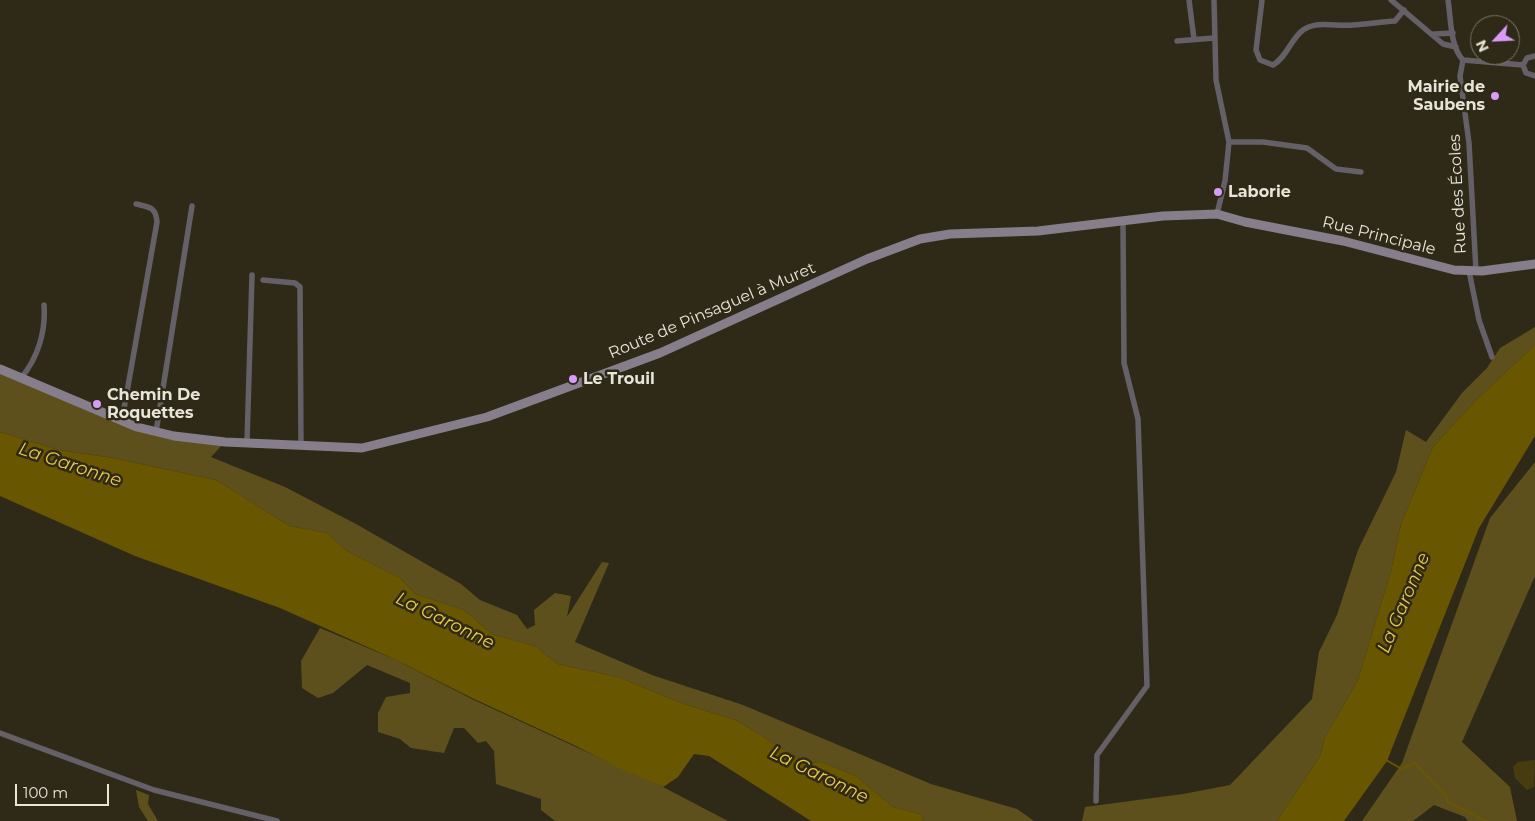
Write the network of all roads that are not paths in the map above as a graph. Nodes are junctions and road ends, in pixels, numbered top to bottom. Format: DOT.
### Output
graph roads {
  1 [pos="1189,0"];
  2 [pos="1214,0"];
  3 [pos="1262,0"];
  4 [pos="1391,0"];
  5 [pos="1448,0"];
  6 [pos="1404,10"];
  7 [pos="1453,33"];
  8 [pos="1434,34"];
  9 [pos="1214,38"];
  10 [pos="1194,39"];
  11 [pos="1177,41"];
  12 [pos="1456,47"];
  13 [pos="1535,56"];
  14 [pos="1463,60"];
  15 [pos="1523,65"];
  16 [pos="1535,76"];
  17 [pos="1229,142"];
  18 [pos="1361,172"];
  19 [pos="136,204"];
  20 [pos="192,206"];
  21 [pos="1217,214"];
  22 [pos="1123,223"];
  23 [pos="1535,264"];
  24 [pos="1472,271"];
  25 [pos="252,275"];
  26 [pos="263,280"];
  27 [pos="44,304"];
  28 [pos="1492,357"];
  29 [pos="0,368"];
  30 [pos="21,378"];
  31 [pos="122,420"];
  32 [pos="156,432"];
  33 [pos="247,442"];
  34 [pos="301,446"];
  35 [pos="0,733"];
  36 [pos="1096,801"];
  37 [pos="277,821"];
  1 -- 10 [label="street"];
  2 -- 9 [label="street"];
  3 -- 6 [label="street"];
  4 -- 6 [label="street"];
  5 -- 7 [label="street"];
  6 -- 8 [label="street"];
  7 -- 8 [label="street"];
  7 -- 12 [label="street"];
  8 -- 12 [label="street"];
  9 -- 10 [label="street"];
  9 -- 17 [label="street"];
  10 -- 11 [label="street"];
  12 -- 14 [label="street"];
  13 -- 15 [label="street"];
  14 -- 15 [label="street"];
  14 -- 24 [label="street, Rue des Écoles"];
  15 -- 16 [label="street"];
  17 -- 18 [label="street"];
  17 -- 21 [label="street"];
  19 -- 31 [label="street"];
  20 -- 32 [label="street"];
  21 -- 22 [label="street"];
  21 -- 24 [label="street, Rue Principale"];
  22 -- 34 [label="street, Route de Pinsaguel à Muret"];
  22 -- 36 [label="street"];
  23 -- 24 [label="street, Rue Principale"];
  24 -- 28 [label="street, Rue des Écoles"];
  25 -- 33 [label="street"];
  26 -- 34 [label="street"];
  27 -- 30 [label="street"];
  29 -- 30 [label="street, Route de Pinsaguel à Muret"];
  30 -- 31 [label="street, Route de Pinsaguel à Muret"];
  31 -- 32 [label="street, Route de Pinsaguel à Muret"];
  32 -- 33 [label="street, Route de Pinsaguel à Muret"];
  33 -- 34 [label="street, Route de Pinsaguel à Muret"];
  35 -- 37 [label="street"];
}
